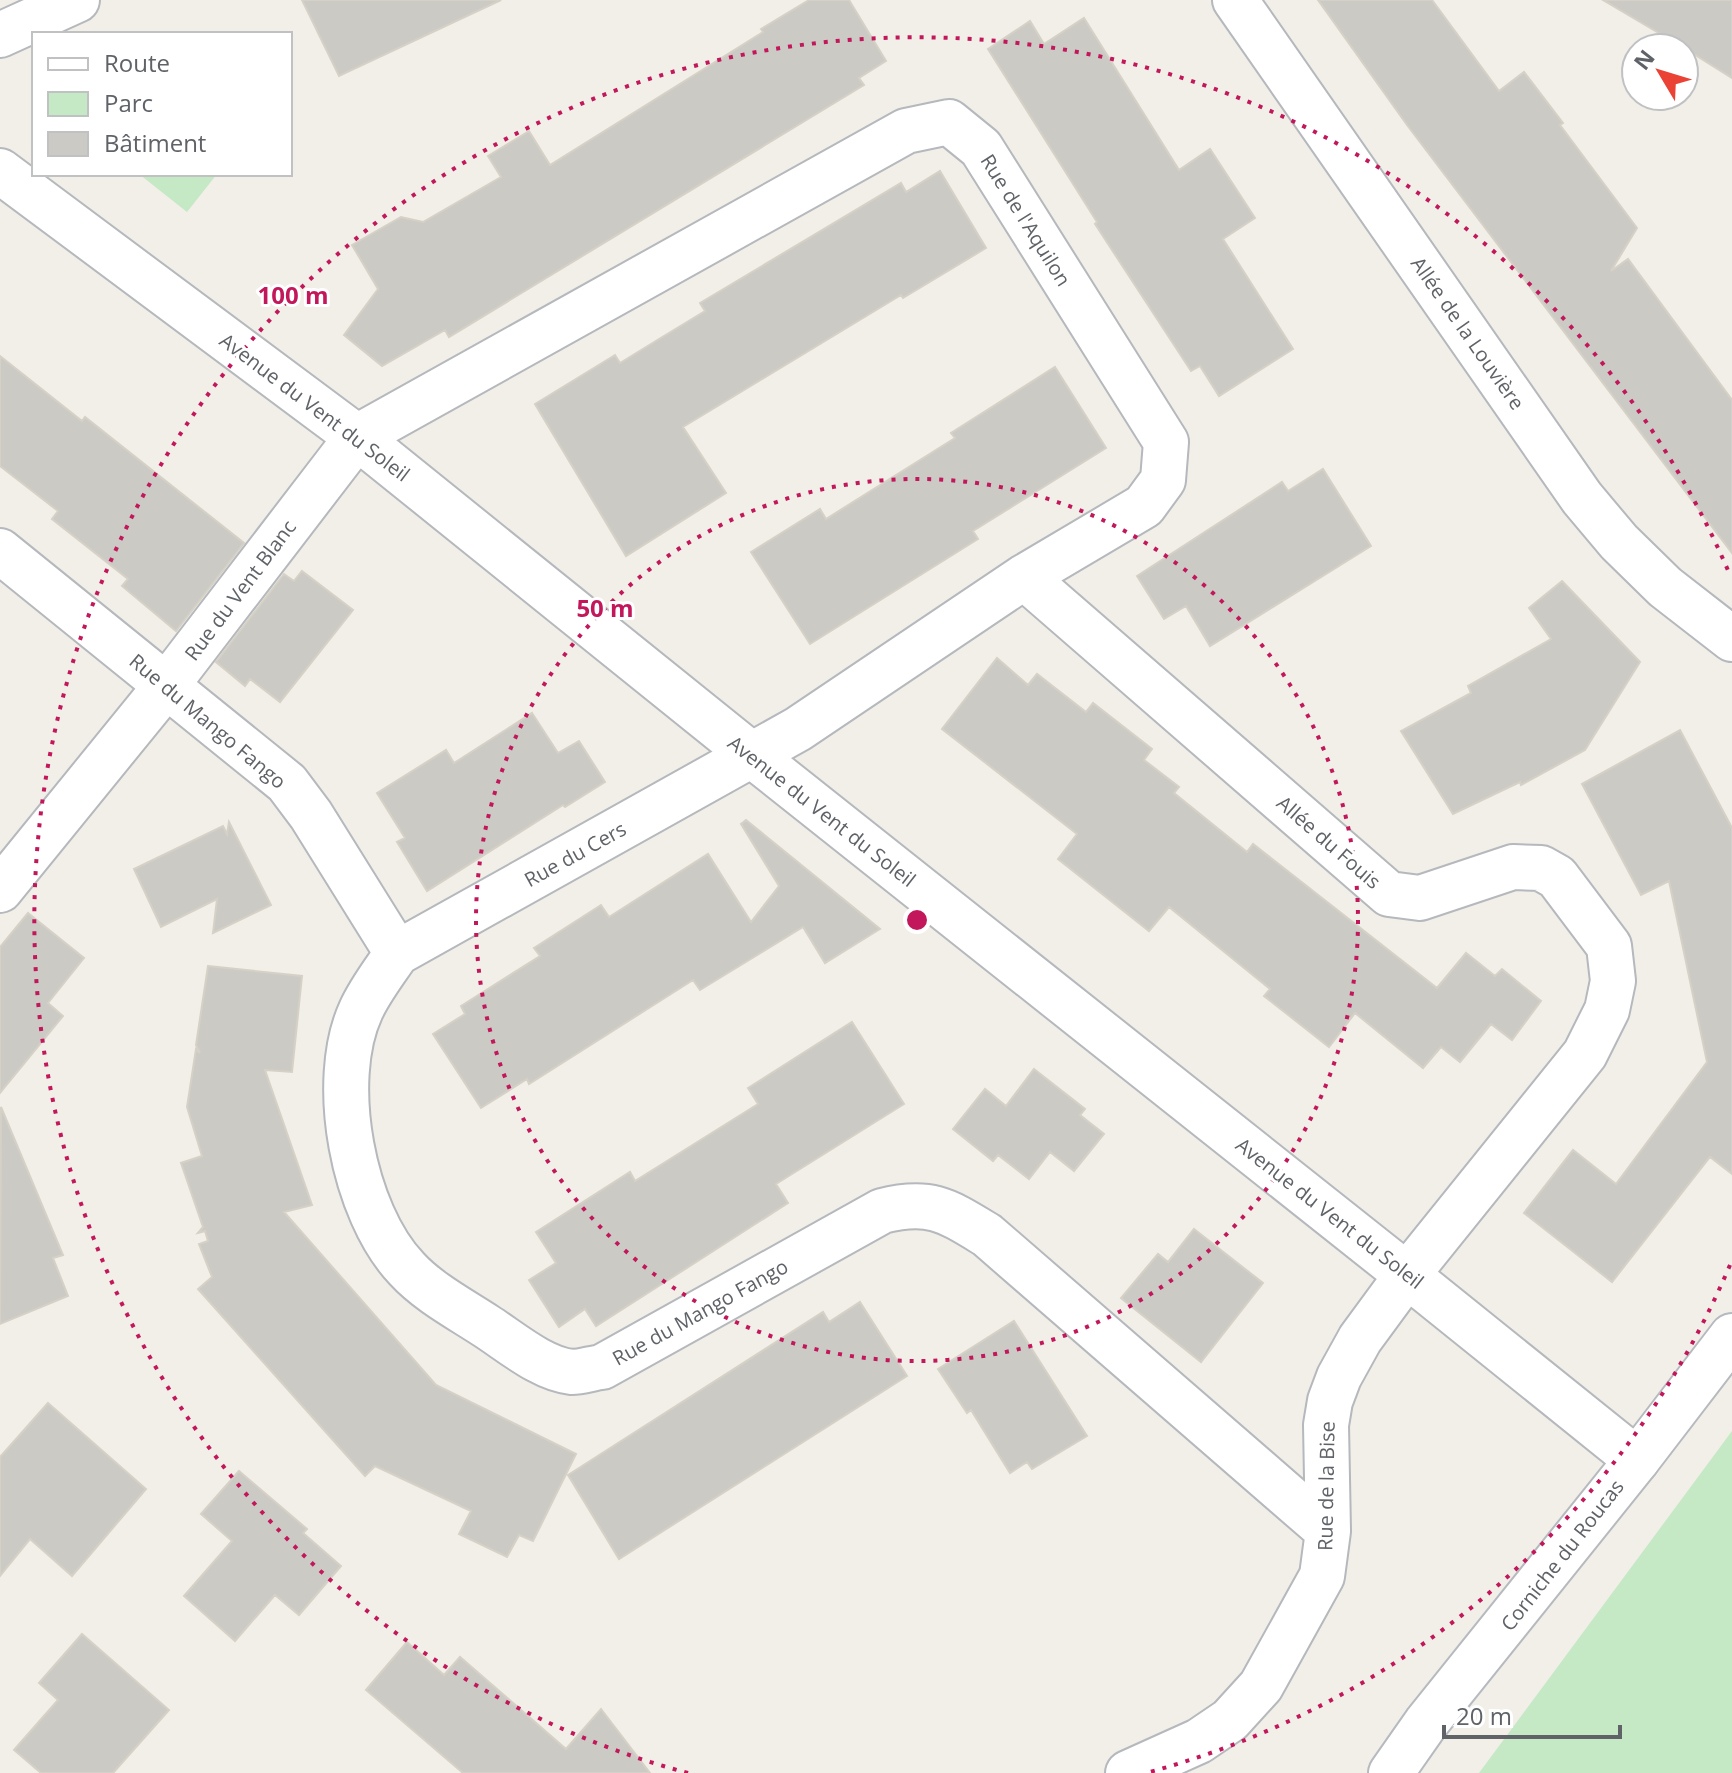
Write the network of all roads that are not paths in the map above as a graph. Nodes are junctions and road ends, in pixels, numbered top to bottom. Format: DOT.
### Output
graph roads {
  1 [pos="77,0"];
  2 [pos="1235,0"];
  3 [pos="0,35"];
  4 [pos="0,171"];
  5 [pos="357,437"];
  6 [pos="0,551"];
  7 [pos="1024,577"];
  8 [pos="1732,639"];
  9 [pos="166,686"];
  10 [pos="753,756"];
  11 [pos="0,890"];
  12 [pos="397,953"];
  13 [pos="1407,1275"];
  14 [pos="1732,1336"];
  15 [pos="1637,1460"];
  16 [pos="1328,1531"];
  17 [pos="1128,1773"];
  18 [pos="1391,1773"];
  1 -- 3 [label="street"];
  2 -- 8 [label="street, Allée de la Louvière"];
  4 -- 5 [label="street, Avenue du Vent du Soleil"];
  5 -- 7 [label="street, Rue de l'Aquilon"];
  5 -- 9 [label="street, Rue du Vent Blanc"];
  5 -- 10 [label="street, Avenue du Vent du Soleil"];
  6 -- 9 [label="street, Rue du Mango Fango"];
  7 -- 10 [label="street, Rue de l'Aquilon"];
  7 -- 13 [label="street, Allée du Fouis"];
  9 -- 11 [label="street, Rue du Vent Blanc"];
  9 -- 12 [label="street, Rue du Mango Fango"];
  10 -- 12 [label="street, Rue du Cers"];
  10 -- 13 [label="street, Avenue du Vent du Soleil"];
  12 -- 16 [label="street, Rue du Mango Fango"];
  13 -- 15 [label="street, Avenue du Vent du Soleil"];
  13 -- 16 [label="street, Rue de la Bise"];
  14 -- 15 [label="street, Corniche du Roucas"];
  15 -- 18 [label="street, Corniche du Roucas"];
  16 -- 17 [label="street, Rue de la Bise"];
}
